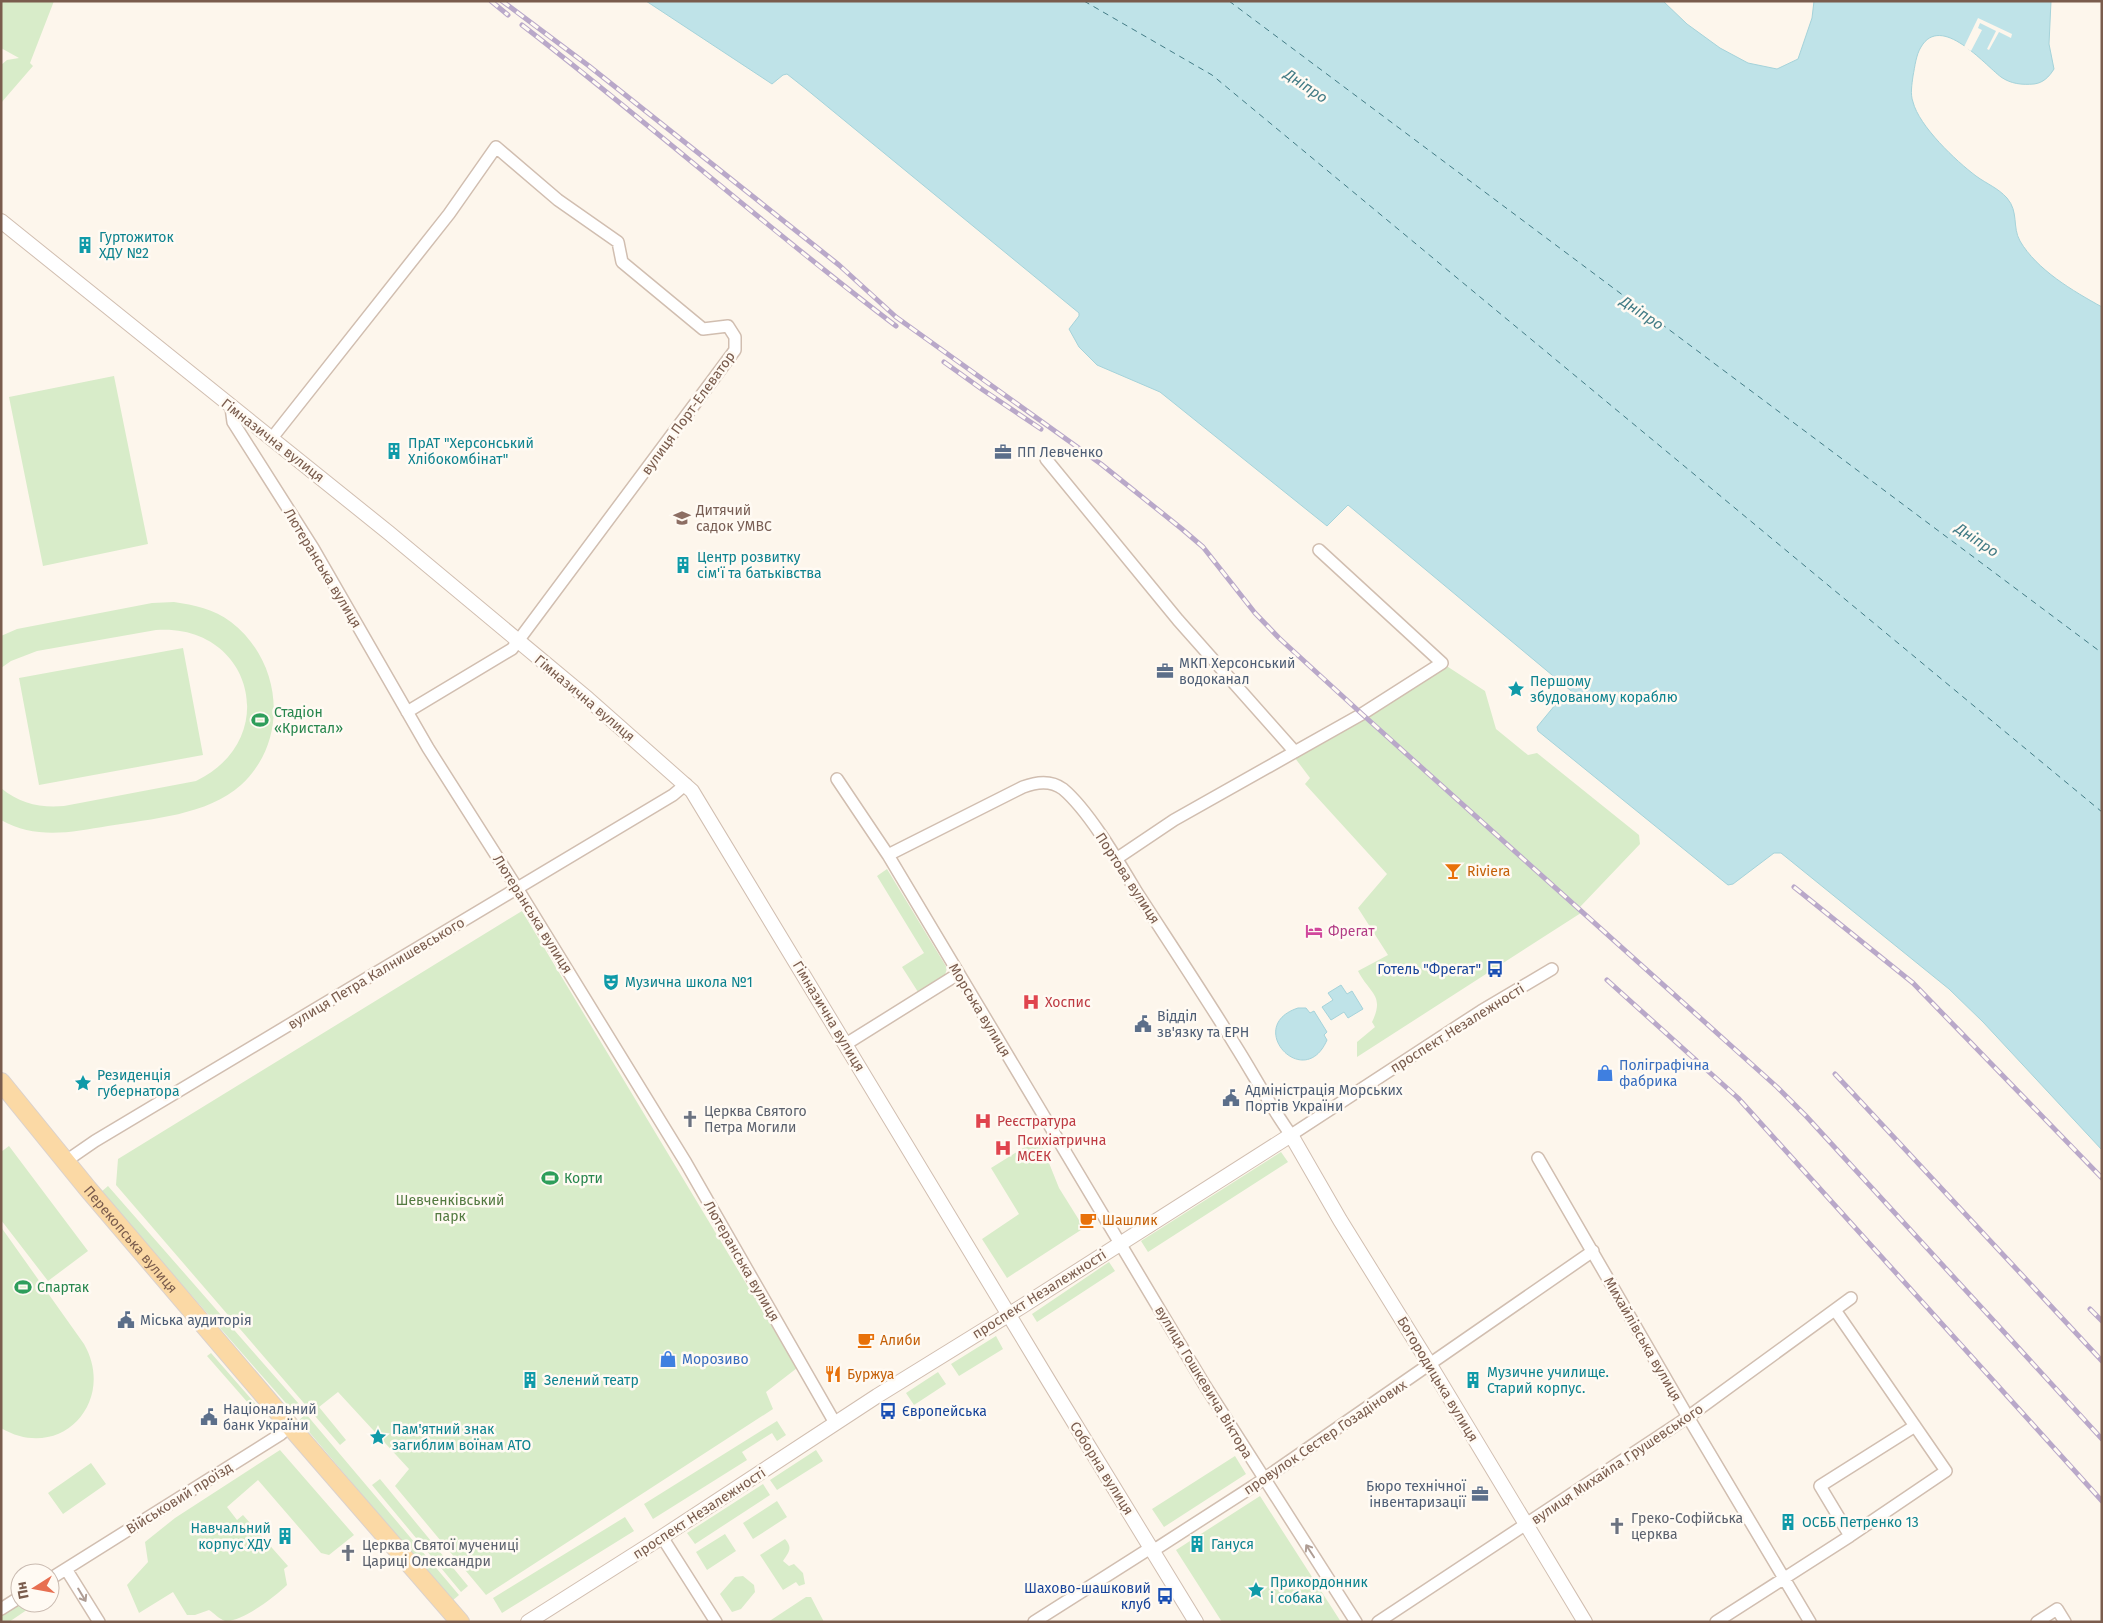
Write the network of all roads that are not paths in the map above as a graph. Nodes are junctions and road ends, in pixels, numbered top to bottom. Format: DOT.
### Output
graph roads {
  1 [pos="1,221"];
  2 [pos="232,407"];
  3 [pos="272,438"];
  4 [pos="1046,459"];
  5 [pos="1319,550"];
  6 [pos="518,642"];
  7 [pos="407,712"];
  8 [pos="1295,752"];
  9 [pos="837,779"];
  10 [pos="686,784"];
  11 [pos="888,855"];
  12 [pos="1116,859"];
  13 [pos="517,888"];
  14 [pos="1552,969"];
  15 [pos="958,974"];
  16 [pos="846,1044"];
  17 [pos="1,1082"];
  18 [pos="1291,1135"];
  19 [pos="1538,1158"];
  20 [pos="66,1161"];
  21 [pos="1120,1243"];
  22 [pos="1593,1251"];
  23 [pos="1852,1298"];
  24 [pos="1835,1310"];
  25 [pos="1009,1314"];
  26 [pos="1430,1365"];
  27 [pos="1688,1417"];
  28 [pos="836,1423"];
  29 [pos="290,1426"];
  30 [pos="1914,1426"];
  31 [pos="1264,1479"];
  32 [pos="1526,1525"];
  33 [pos="1850,1536"];
  34 [pos="662,1537"];
  35 [pos="1152,1549"];
  36 [pos="66,1569"];
  37 [pos="60,1573"];
  38 [pos="1785,1579"];
  39 [pos="99,1622"];
  40 [pos="460,1622"];
  41 [pos="528,1622"];
  42 [pos="716,1622"];
  43 [pos="1034,1622"];
  44 [pos="1196,1622"];
  45 [pos="1356,1622"];
  46 [pos="1378,1622"];
  47 [pos="1585,1622"];
  48 [pos="1716,1622"];
  49 [pos="1810,1622"];
  50 [pos="2037,1622"];
  51 [pos="2065,1622"];
  1 -- 2 [label="street, Гімназична вулиця"];
  2 -- 3 [label="street, Гімназична вулиця"];
  2 -- 7 [label="street, Лютеранська вулиця"];
  3 -- 6 [label="street, Гімназична вулиця"];
  3 -- 6 [label="street, вулиця Порт-Елеватор"];
  4 -- 8 [label="street"];
  5 -- 8 [label="street"];
  6 -- 7 [label="street, вулиця Порт-Елеватор"];
  6 -- 10 [label="street, Гімназична вулиця"];
  7 -- 13 [label="street, Лютеранська вулиця"];
  8 -- 12 [label="street"];
  9 -- 11 [label="street, Морська вулиця"];
  10 -- 13 [label="street, вулиця Петра Калнишевського"];
  10 -- 16 [label="street, Гімназична вулиця"];
  11 -- 12 [label="street, Портова вулиця"];
  11 -- 15 [label="street, Морська вулиця"];
  12 -- 18 [label="street, Портова вулиця"];
  13 -- 20 [label="street, вулиця Петра Калнишевського"];
  13 -- 28 [label="street, Лютеранська вулиця"];
  14 -- 18 [label="street, проспект Незалежності"];
  15 -- 16 [label="street"];
  15 -- 21 [label="street, Морська вулиця"];
  16 -- 25 [label="street, Гімназична вулиця"];
  17 -- 20 [label="main road, Перекопська вулиця"];
  18 -- 21 [label="street, проспект Незалежності"];
  18 -- 26 [label="street, Богородицька вулиця"];
  19 -- 22 [label="street, Михайлівська вулиця"];
  20 -- 29 [label="main road, Перекопська вулиця"];
  21 -- 25 [label="street, проспект Незалежності"];
  21 -- 31 [label="street, вулиця Гошкевича Віктора"];
  22 -- 26 [label="street, провулок Сестер Гозадінових"];
  22 -- 27 [label="street, Михайлівська вулиця"];
  23 -- 24 [label="street, вулиця Михайла Грушевського"];
  24 -- 27 [label="street, вулиця Михайла Грушевського"];
  24 -- 30 [label="street"];
  25 -- 28 [label="street, проспект Незалежності"];
  25 -- 35 [label="street, Соборна вулиця"];
  26 -- 31 [label="street, провулок Сестер Гозадінових"];
  26 -- 32 [label="street, Богородицька вулиця"];
  27 -- 32 [label="street, вулиця Михайла Грушевського"];
  27 -- 38 [label="street, Михайлівська вулиця"];
  28 -- 34 [label="street, проспект Незалежності"];
  29 -- 36 [label="street, Військовий проїзд"];
  29 -- 40 [label="main road, Перекопська вулиця"];
  30 -- 33 [label="street"];
  30 -- 33 [label="street"];
  31 -- 35 [label="street, провулок Сестер Гозадінових"];
  45 -- 31 [label="street, вулиця Гошкевича Віктора, one-way"];
  32 -- 46 [label="street, вулиця Михайла Грушевського"];
  32 -- 47 [label="street, Богородицька вулиця"];
  33 -- 38 [label="street"];
  34 -- 41 [label="street, проспект Незалежності"];
  34 -- 42 [label="street"];
  35 -- 43 [label="street, провулок Сестер Гозадінових"];
  35 -- 44 [label="street, Соборна вулиця"];
  36 -- 37 [label="street, Військовий проїзд"];
  36 -- 39 [label="street, one-way"];
  38 -- 48 [label="street"];
  38 -- 49 [label="street, Михайлівська вулиця"];
  50 -- 51 [label="street"];
}
